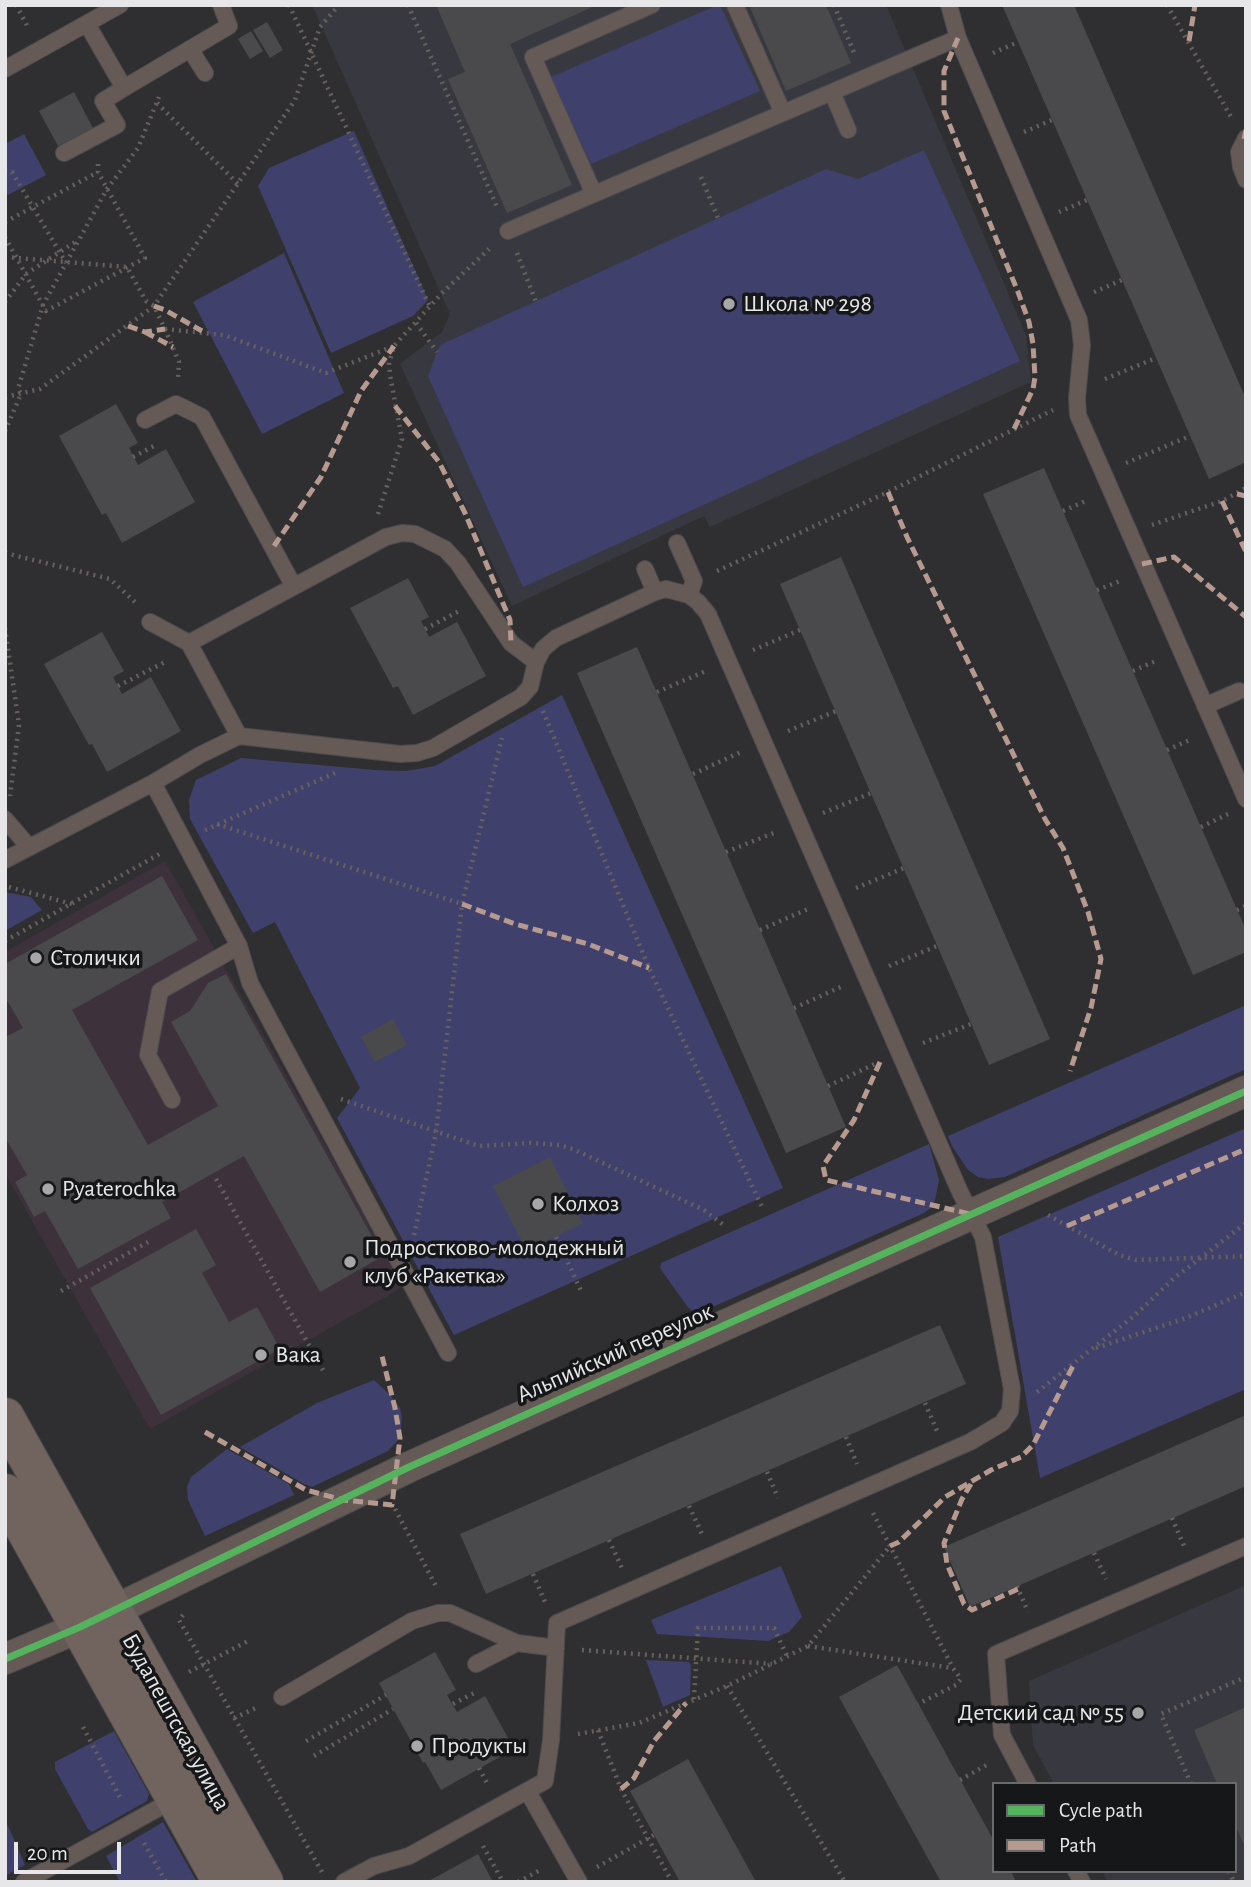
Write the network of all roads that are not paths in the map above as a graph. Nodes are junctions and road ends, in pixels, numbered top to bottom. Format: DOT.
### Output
graph roads {
  1 [pos="120,5"];
  2 [pos="221,5"];
  3 [pos="652,5"];
  4 [pos="735,5"];
  5 [pos="949,5"];
  6 [pos="87,23"];
  7 [pos="958,38"];
  8 [pos="190,49"];
  9 [pos="5,69"];
  10 [pos="205,73"];
  11 [pos="124,88"];
  12 [pos="832,92"];
  13 [pos="783,113"];
  14 [pos="848,130"];
  15 [pos="1245,138"];
  16 [pos="64,153"];
  17 [pos="1246,180"];
  18 [pos="594,194"];
  19 [pos="508,231"];
  20 [pos="145,420"];
  21 [pos="677,543"];
  22 [pos="645,569"];
  23 [pos="293,585"];
  24 [pos="692,588"];
  25 [pos="655,592"];
  26 [pos="150,622"];
  27 [pos="190,646"];
  28 [pos="536,662"];
  29 [pos="1239,691"];
  30 [pos="1205,706"];
  31 [pos="239,736"];
  32 [pos="153,783"];
  33 [pos="1246,799"];
  34 [pos="5,819"];
  35 [pos="29,847"];
  36 [pos="5,860"];
  37 [pos="239,946"];
  38 [pos="1246,1091"];
  39 [pos="172,1100"];
  40 [pos="970,1214"];
  41 [pos="448,1353"];
  42 [pos="5,1417"];
  43 [pos="5,1493"];
  44 [pos="1246,1546"];
  45 [pos="114,1611"];
  46 [pos="80,1627"];
  47 [pos="517,1643"];
  48 [pos="556,1648"];
  49 [pos="5,1660"];
  50 [pos="476,1664"];
  51 [pos="282,1698"];
  52 [pos="565,1766"];
  53 [pos="547,1768"];
  54 [pos="1027,1782"];
  55 [pos="192,1790"];
  56 [pos="528,1792"];
  57 [pos="578,1880"];
  58 [pos="24,1882"];
  59 [pos="222,1882"];
  60 [pos="264,1882"];
  61 [pos="344,1882"];
  1 -- 6 [label="lane"];
  2 -- 8 [label="lane"];
  3 -- 18 [label="lane"];
  4 -- 13 [label="lane"];
  5 -- 7 [label="lane"];
  6 -- 9 [label="lane"];
  6 -- 11 [label="lane"];
  7 -- 12 [label="lane"];
  7 -- 30 [label="lane"];
  8 -- 10 [label="lane"];
  8 -- 11 [label="lane"];
  11 -- 16 [label="lane"];
  12 -- 13 [label="lane"];
  12 -- 14 [label="lane"];
  13 -- 18 [label="lane"];
  15 -- 17 [label="lane"];
  18 -- 19 [label="lane"];
  20 -- 23 [label="lane"];
  21 -- 24 [label="lane"];
  22 -- 25 [label="lane"];
  23 -- 27 [label="lane"];
  23 -- 28 [label="lane"];
  24 -- 25 [label="lane"];
  24 -- 40 [label="lane"];
  25 -- 28 [label="lane"];
  26 -- 27 [label="lane"];
  27 -- 31 [label="lane"];
  28 -- 31 [label="lane"];
  29 -- 30 [label="lane"];
  30 -- 33 [label="lane"];
  31 -- 32 [label="lane"];
  32 -- 35 [label="lane"];
  32 -- 37 [label="lane"];
  34 -- 35 [label="lane"];
  35 -- 36 [label="lane"];
  37 -- 39 [label="lane"];
  37 -- 41 [label="lane"];
  38 -- 40 [label="street, Альпийский переулок"];
  40 -- 45 [label="street, Альпийский переулок"];
  40 -- 48 [label="lane"];
  42 -- 45 [label="street, Будапештская улица"];
  43 -- 46 [label="street, Будапештская улица"];
  44 -- 54 [label="lane"];
  45 -- 46 [label="street, Альпийский переулок"];
  45 -- 55 [label="street, Будапештская улица"];
  46 -- 49 [label="street, Альпийский переулок"];
  46 -- 55 [label="street, Будапештская улица"];
  47 -- 48 [label="lane"];
  47 -- 50 [label="lane"];
  47 -- 51 [label="lane"];
  48 -- 53 [label="lane"];
  52 -- 53 [label="lane"];
  53 -- 56 [label="lane"];
  55 -- 58 [label="lane"];
  55 -- 59 [label="street, Будапештская улица"];
  55 -- 60 [label="street, Будапештская улица"];
  56 -- 57 [label="lane"];
  56 -- 61 [label="lane"];
}
